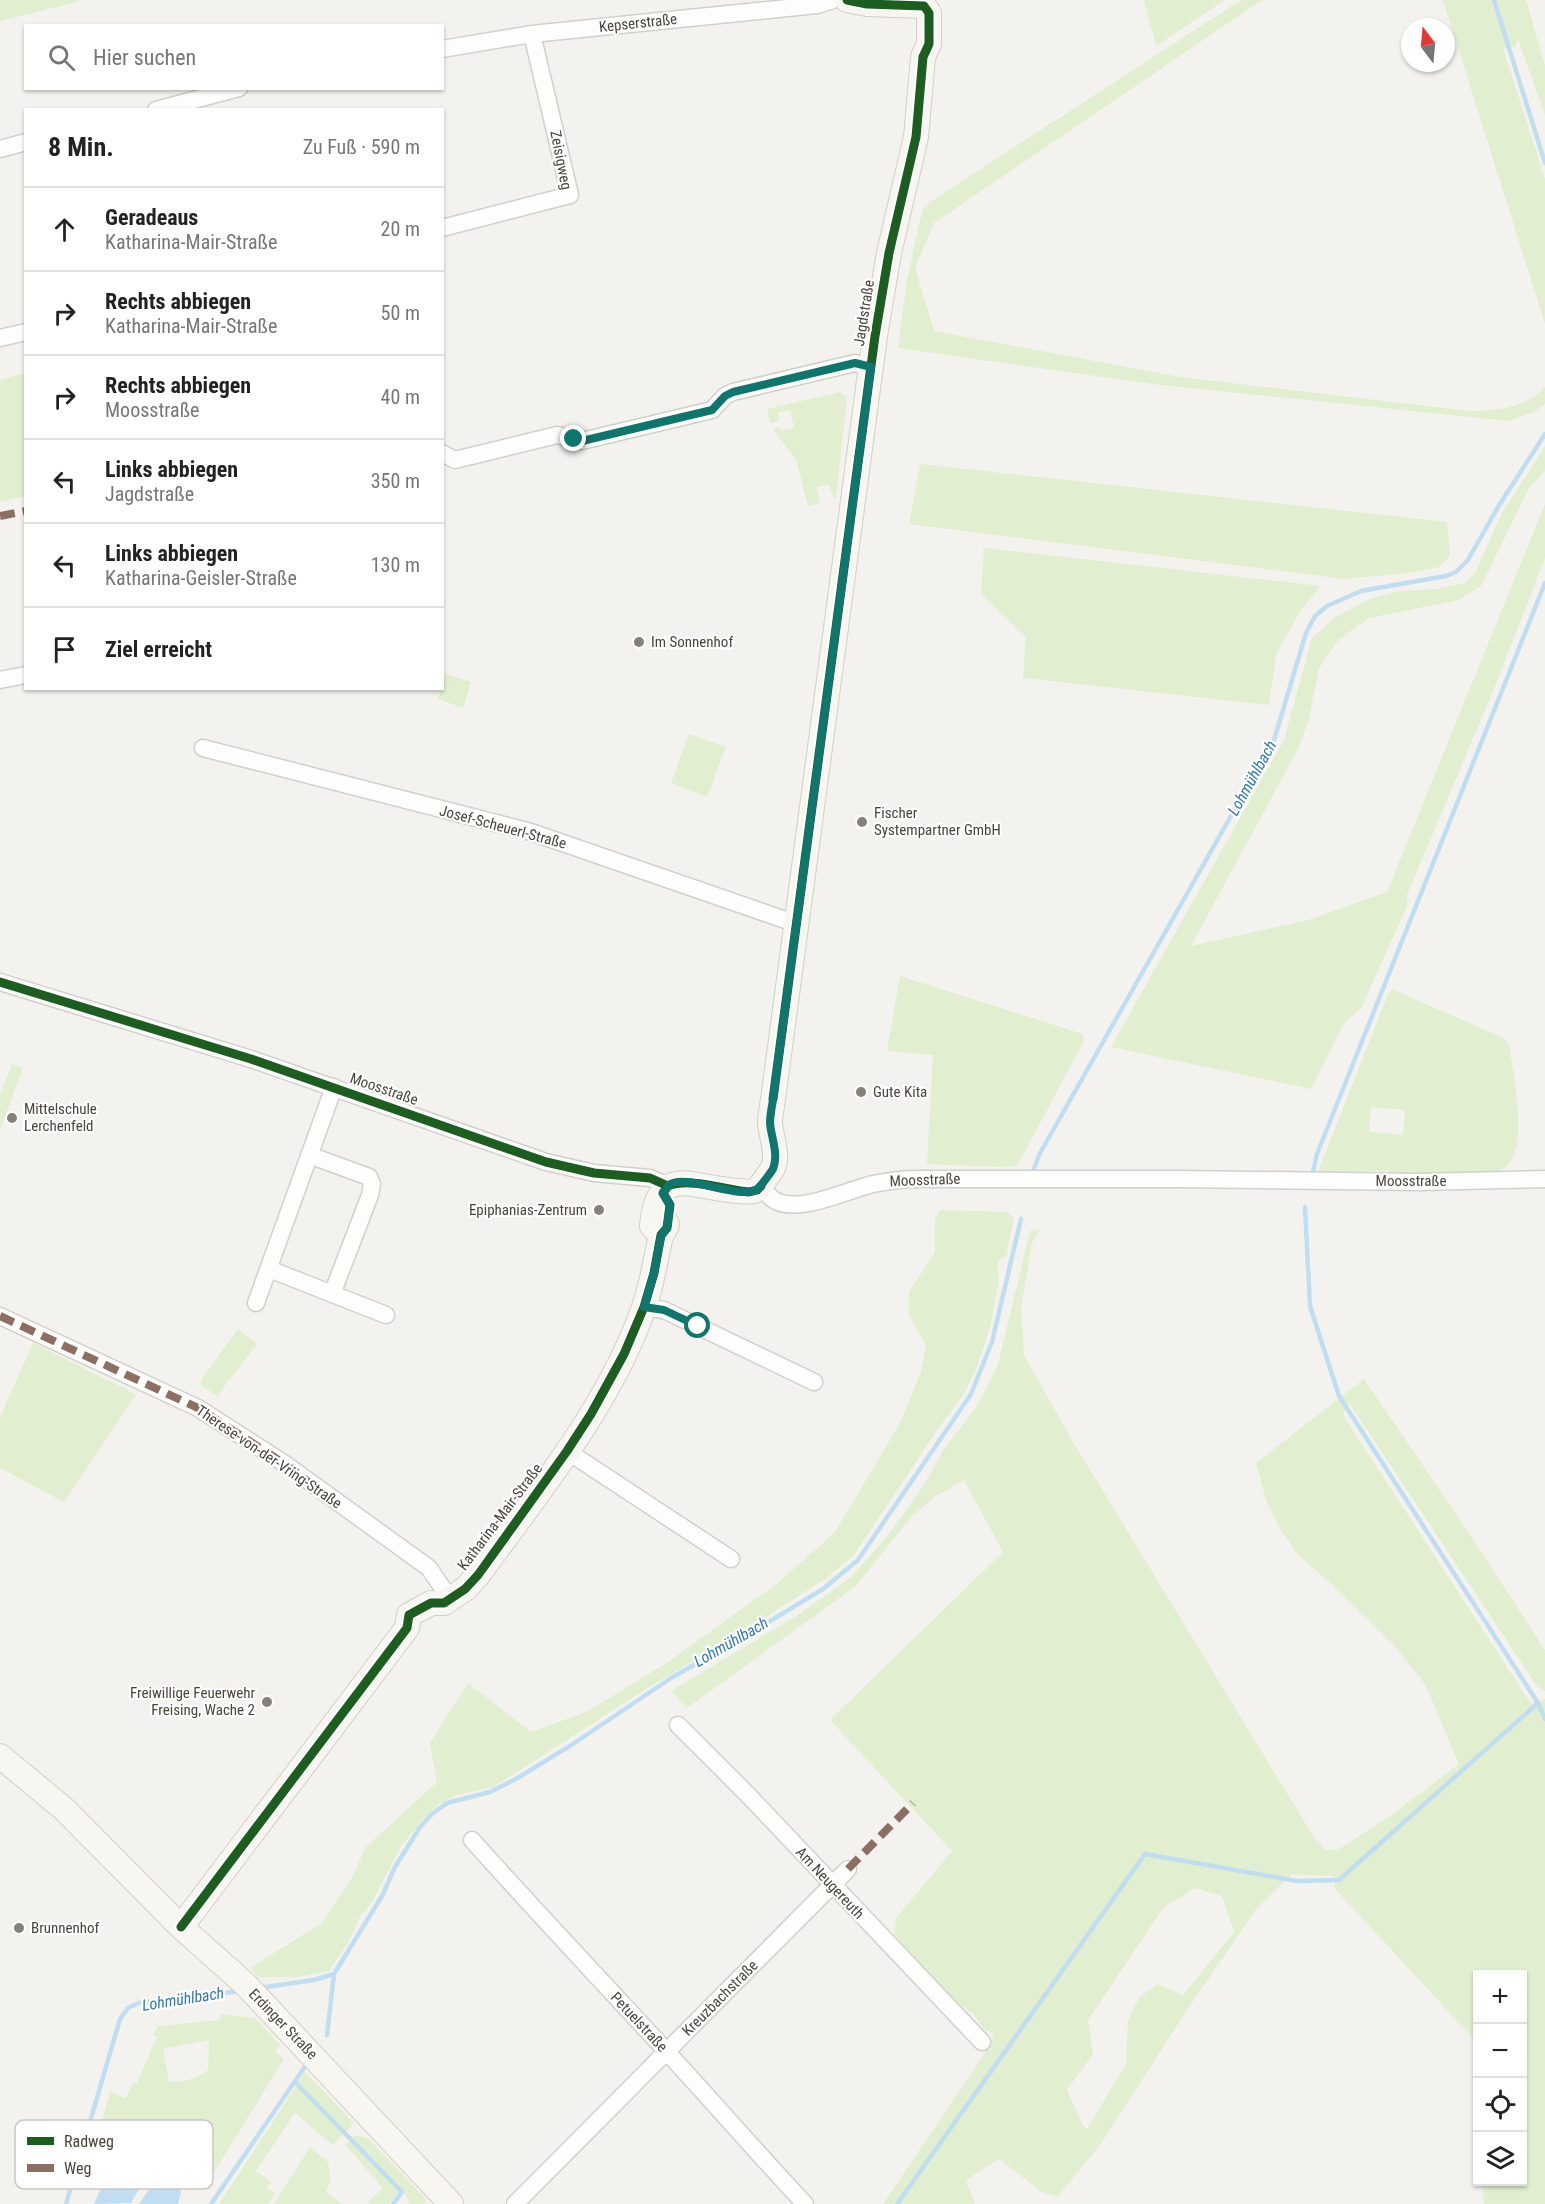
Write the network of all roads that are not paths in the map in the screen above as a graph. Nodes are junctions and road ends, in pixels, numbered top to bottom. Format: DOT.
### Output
graph roads {
  1 [pos="833,0"];
  2 [pos="847,0"];
  3 [pos="938,0"];
  4 [pos="907,5"];
  5 [pos="532,34"];
  6 [pos="444,49"];
  7 [pos="231,90"];
  8 [pos="164,108"];
  9 [pos="24,143"];
  10 [pos="0,149"];
  11 [pos="444,227"];
  12 [pos="24,332"];
  13 [pos="0,338"];
  14 [pos="871,367"];
  15 [pos="444,454"];
  16 [pos="24,675"];
  17 [pos="0,680"];
  18 [pos="203,748"];
  19 [pos="797,924"];
  20 [pos="0,982"];
  21 [pos="334,1087"];
  22 [pos="309,1155"];
  23 [pos="1545,1179"];
  24 [pos="763,1182"];
  25 [pos="666,1189"];
  26 [pos="269,1269"];
  27 [pos="332,1294"];
  28 [pos="256,1303"];
  29 [pos="644,1307"];
  30 [pos="386,1315"];
  31 [pos="0,1316"];
  32 [pos="814,1382"];
  33 [pos="567,1451"];
  34 [pos="731,1559"];
  35 [pos="447,1601"];
  36 [pos="678,1725"];
  37 [pos="0,1755"];
  38 [pos="472,1840"];
  39 [pos="848,1869"];
  40 [pos="831,1885"];
  41 [pos="181,1927"];
  42 [pos="982,2042"];
  43 [pos="667,2052"];
  44 [pos="451,2204"];
  45 [pos="516,2204"];
  46 [pos="805,2204"];
  1 -- 5 [label="street, Kepserstraße"];
  2 -- 4 [label="street"];
  3 -- 4 [label="street"];
  4 -- 14 [label="street, Jagdstraße"];
  5 -- 6 [label="street, Kepserstraße"];
  5 -- 11 [label="street, Zeisigweg"];
  7 -- 8 [label="street"];
  9 -- 10 [label="street"];
  12 -- 13 [label="street"];
  14 -- 15 [label="street"];
  14 -- 19 [label="street, Jagdstraße"];
  16 -- 17 [label="street"];
  18 -- 19 [label="street, Josef-Scheuerl-Straße"];
  19 -- 24 [label="street, Jagdstraße"];
  20 -- 21 [label="street, Moosstraße"];
  21 -- 22 [label="street, Moosstraße"];
  21 -- 25 [label="street, Moosstraße"];
  22 -- 26 [label="street, Moosstraße"];
  22 -- 27 [label="street"];
  23 -- 24 [label="street, Moosstraße"];
  24 -- 25 [label="street, Moosstraße"];
  25 -- 29 [label="street, Katharina-Mair-Straße"];
  26 -- 27 [label="street"];
  26 -- 28 [label="street, Moosstraße"];
  27 -- 30 [label="street"];
  29 -- 32 [label="street"];
  29 -- 33 [label="street, Katharina-Mair-Straße"];
  31 -- 35 [label="street, Therese-von-der-Vring-Straße"];
  33 -- 34 [label="street"];
  33 -- 35 [label="street, Katharina-Mair-Straße"];
  35 -- 41 [label="street, Katharina-Mair-Straße"];
  36 -- 40 [label="street, Am Neugereuth"];
  37 -- 41 [label="street, Erdinger Straße"];
  38 -- 43 [label="street, Petuelstraße"];
  39 -- 40 [label="street, Kreuzbachstraße"];
  40 -- 42 [label="street, Am Neugereuth"];
  40 -- 43 [label="street, Kreuzbachstraße"];
  41 -- 44 [label="street, Erdinger Straße"];
  43 -- 45 [label="street, Kreuzbachstraße"];
  43 -- 46 [label="street, Petuelstraße"];
}
